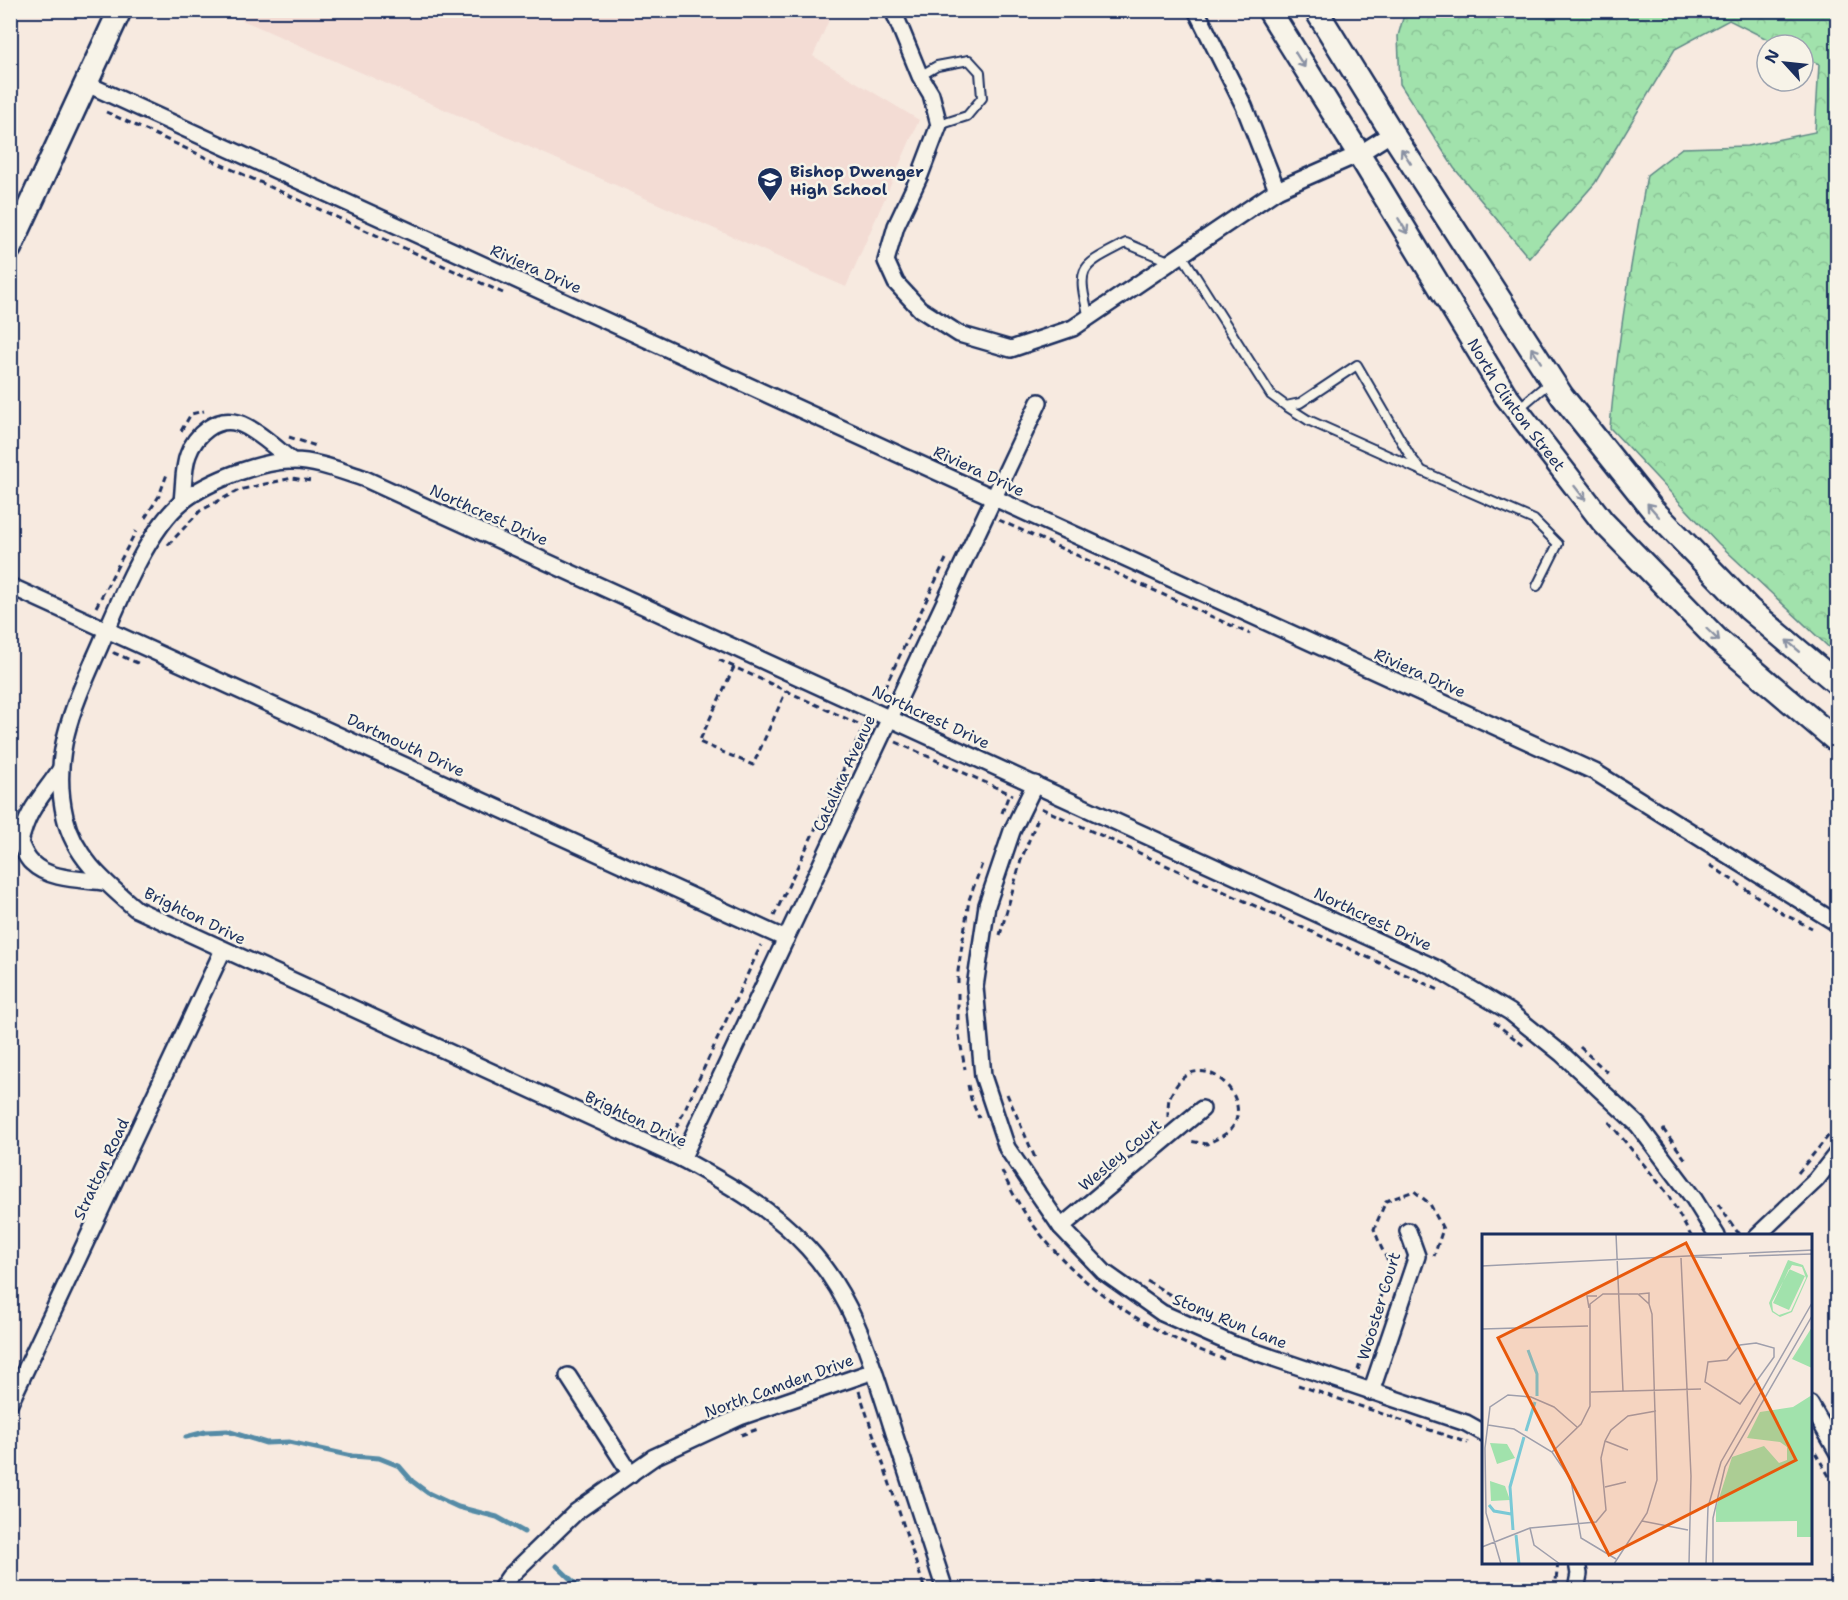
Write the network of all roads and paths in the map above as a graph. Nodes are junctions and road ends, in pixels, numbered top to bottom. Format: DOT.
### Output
graph roads {
  1 [pos="120,10"];
  2 [pos="893,10"];
  3 [pos="1196,10"];
  4 [pos="1269,10"];
  5 [pos="1316,10"];
  6 [pos="920,76"];
  7 [pos="87,84"];
  8 [pos="106,112"];
  9 [pos="939,125"];
  10 [pos="1392,133"];
  11 [pos="1359,154"];
  12 [pos="1277,190"];
  13 [pos="10,248"];
  14 [pos="1177,258"];
  15 [pos="506,294"];
  16 [pos="1089,318"];
  17 [pos="1552,380"];
  18 [pos="1039,402"];
  19 [pos="1286,406"];
  20 [pos="212,409"];
  21 [pos="1516,410"];
  22 [pos="288,436"];
  23 [pos="176,439"];
  24 [pos="319,447"];
  25 [pos="292,460"];
  26 [pos="169,469"];
  27 [pos="1422,471"];
  28 [pos="321,482"];
  29 [pos="994,497"];
  30 [pos="182,501"];
  31 [pos="998,520"];
  32 [pos="165,548"];
  33 [pos="951,548"];
  34 [pos="10,586"];
  35 [pos="1537,586"];
  36 [pos="95,609"];
  37 [pos="107,629"];
  38 [pos="1258,638"];
  39 [pos="712,657"];
  40 [pos="110,663"];
  41 [pos="147,667"];
  42 [pos="734,667"];
  43 [pos="1838,684"];
  44 [pos="786,691"];
  45 [pos="872,710"];
  46 [pos="890,718"];
  47 [pos="863,727"];
  48 [pos="896,742"];
  49 [pos="1838,742"];
  50 [pos="60,771"];
  51 [pos="1035,784"];
  52 [pos="1026,801"];
  53 [pos="1042,808"];
  54 [pos="1708,863"];
  55 [pos="104,882"];
  56 [pos="773,916"];
  57 [pos="1838,924"];
  58 [pos="1819,932"];
  59 [pos="1000,938"];
  60 [pos="786,939"];
  61 [pos="751,940"];
  62 [pos="223,950"];
  63 [pos="1444,992"];
  64 [pos="1490,1020"];
  65 [pos="1525,1047"];
  66 [pos="1007,1092"];
  67 [pos="1202,1109"];
  68 [pos="1168,1117"];
  69 [pos="1610,1122"];
  70 [pos="671,1137"];
  71 [pos="1188,1140"];
  72 [pos="1838,1152"];
  73 [pos="682,1159"];
  74 [pos="1038,1166"];
  75 [pos="1061,1227"];
  76 [pos="1408,1231"];
  77 [pos="1690,1234"];
  78 [pos="1716,1234"];
  79 [pos="1759,1234"];
  80 [pos="1432,1262"];
  81 [pos="1146,1280"];
  82 [pos="1200,1312"];
  83 [pos="874,1371"];
  84 [pos="1358,1371"];
  85 [pos="568,1376"];
  86 [pos="1371,1392"];
  87 [pos="849,1395"];
  88 [pos="10,1403"];
  89 [pos="1812,1408"];
  90 [pos="763,1427"];
  91 [pos="1482,1433"];
  92 [pos="741,1436"];
  93 [pos="1812,1447"];
  94 [pos="1838,1453"];
  95 [pos="631,1473"];
  96 [pos="1838,1491"];
  97 [pos="1558,1564"];
  98 [pos="1577,1564"];
  99 [pos="500,1590"];
  100 [pos="925,1590"];
  101 [pos="945,1590"];
  102 [pos="1060,1590"];
  103 [pos="1278,1590"];
  104 [pos="1555,1590"];
  105 [pos="1576,1590"];
  1 -- 7 [label="main road"];
  2 -- 6 [label="street"];
  3 -- 12 [label="street"];
  4 -- 11 [label="main road, North Clinton Street, one-way"];
  5 -- 10 [label="main road"];
  6 -- 9 [label="street"];
  6 -- 9 [label="lane"];
  7 -- 13 [label="main road"];
  7 -- 29 [label="street, Riviera Drive"];
  8 -- 15 [label="path"];
  9 -- 16 [label="street"];
  10 -- 11 [label="street"];
  17 -- 10 [label="main road, one-way"];
  11 -- 12 [label="street"];
  11 -- 21 [label="main road, North Clinton Street, one-way"];
  12 -- 14 [label="street"];
  14 -- 16 [label="street"];
  14 -- 16 [label="lane"];
  14 -- 19 [label="lane"];
  17 -- 21 [label="lane"];
  43 -- 17 [label="main road, one-way"];
  18 -- 29 [label="street, Catalina Avenue"];
  19 -- 27 [label="lane"];
  19 -- 27 [label="lane"];
  20 -- 23 [label="path"];
  21 -- 49 [label="main road, North Clinton Street, one-way"];
  22 -- 24 [label="path"];
  25 -- 30 [label="street, Northcrest Drive"];
  25 -- 30 [label="street"];
  25 -- 45 [label="street, Northcrest Drive"];
  26 -- 36 [label="path"];
  27 -- 35 [label="lane"];
  28 -- 32 [label="path"];
  29 -- 46 [label="street, Catalina Avenue"];
  29 -- 57 [label="street, Riviera Drive"];
  30 -- 37 [label="street, Northcrest Drive"];
  31 -- 38 [label="path"];
  33 -- 45 [label="path"];
  34 -- 37 [label="street, Dartmouth Drive"];
  37 -- 50 [label="street, Brighton Drive"];
  37 -- 60 [label="street, Dartmouth Drive"];
  39 -- 42 [label="path"];
  40 -- 41 [label="path"];
  42 -- 44 [label="path"];
  42 -- 44 [label="path"];
  44 -- 47 [label="path"];
  45 -- 46 [label="street, Northcrest Drive"];
  45 -- 47 [label="path"];
  46 -- 51 [label="street, Northcrest Drive"];
  46 -- 60 [label="street, Catalina Avenue"];
  47 -- 56 [label="path"];
  48 -- 52 [label="path"];
  50 -- 55 [label="street, Brighton Drive"];
  50 -- 55 [label="street"];
  51 -- 52 [label="street, Stony Run Lane"];
  51 -- 78 [label="street, Northcrest Drive"];
  52 -- 53 [label="path"];
  52 -- 75 [label="street, Stony Run Lane"];
  53 -- 59 [label="path"];
  53 -- 63 [label="path"];
  54 -- 58 [label="path"];
  55 -- 62 [label="street, Brighton Drive"];
  60 -- 73 [label="street, Catalina Avenue"];
  61 -- 70 [label="path"];
  62 -- 73 [label="street, Brighton Drive"];
  62 -- 88 [label="street, Stratton Road"];
  64 -- 65 [label="path"];
  66 -- 74 [label="path"];
  67 -- 75 [label="street, Wesley Court"];
  68 -- 71 [label="path"];
  69 -- 77 [label="path"];
  72 -- 79 [label="street"];
  73 -- 83 [label="street, Brighton Drive"];
  75 -- 86 [label="street, Stony Run Lane"];
  76 -- 86 [label="street, Wooster Court"];
  80 -- 84 [label="path"];
  81 -- 82 [label="path"];
  83 -- 95 [label="street, North Camden Drive"];
  83 -- 101 [label="street, Brighton Drive"];
  85 -- 95 [label="street"];
  86 -- 91 [label="street, Stony Run Lane"];
  87 -- 100 [label="path"];
  89 -- 94 [label="street"];
  90 -- 92 [label="path"];
  93 -- 96 [label="path"];
  95 -- 99 [label="street, North Camden Drive"];
  97 -- 104 [label="path"];
  98 -- 105 [label="street"];
  102 -- 103 [label="path"];
}
